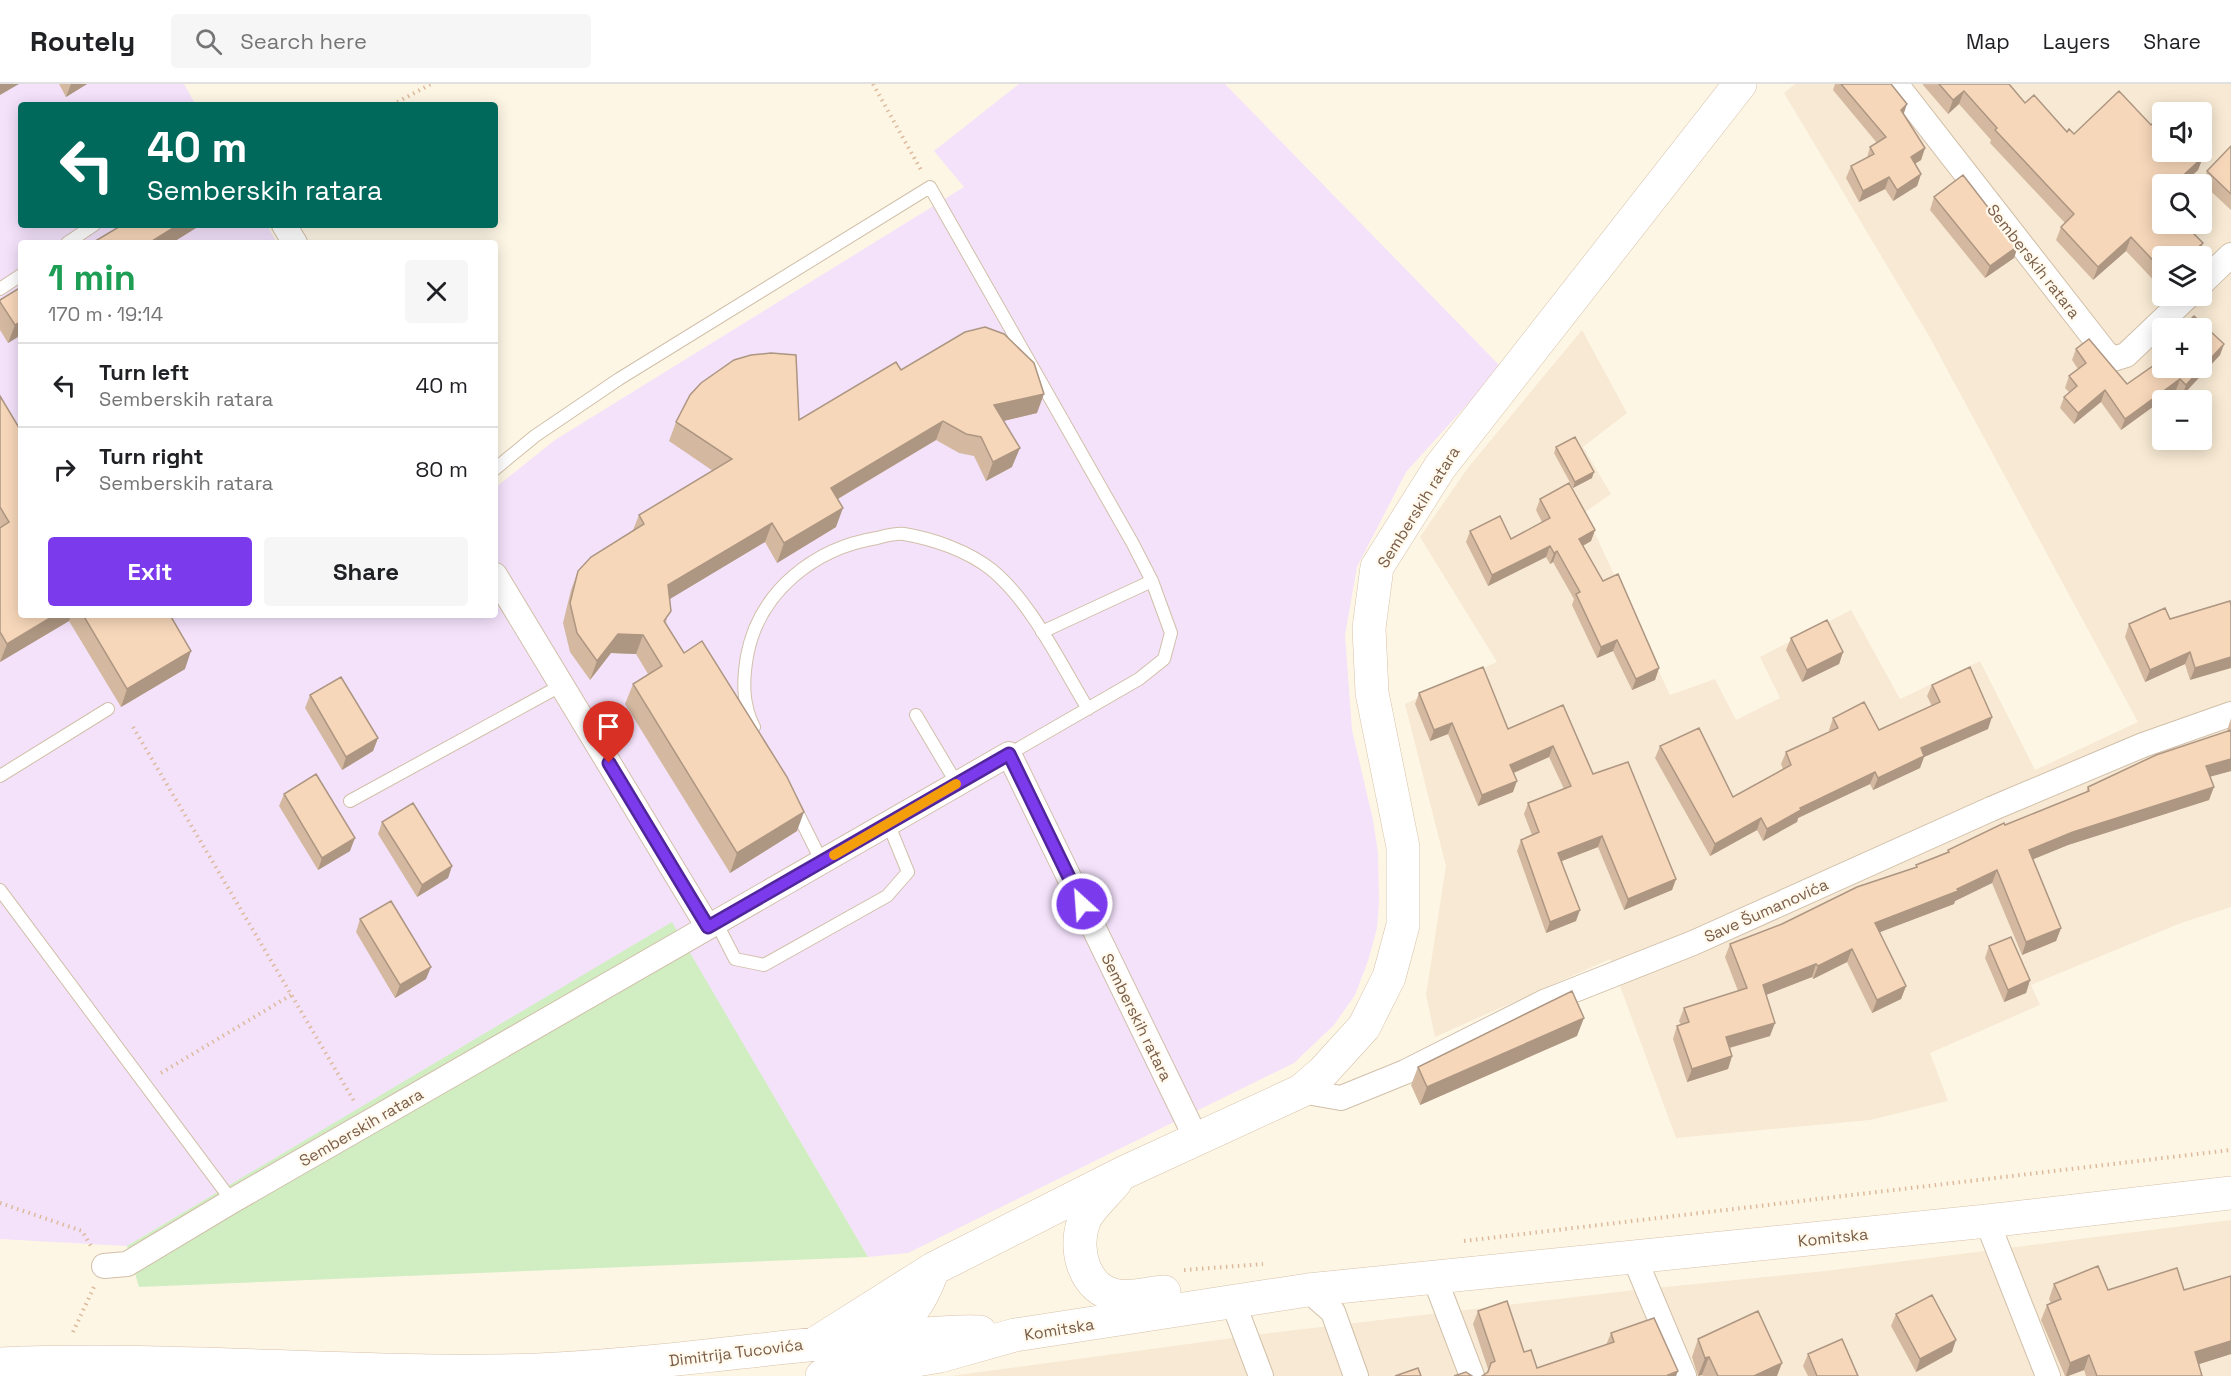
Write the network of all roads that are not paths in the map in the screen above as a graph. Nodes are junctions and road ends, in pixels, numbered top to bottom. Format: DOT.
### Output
graph roads {
  1 [pos="1740,84"];
  2 [pos="1896,84"];
  3 [pos="90,228"];
  4 [pos="72,240"];
  5 [pos="2231,255"];
  6 [pos="2212,273"];
  7 [pos="18,277"];
  8 [pos="0,289"];
  9 [pos="2177,306"];
  10 [pos="498,466"];
  11 [pos="498,580"];
  12 [pos="1152,581"];
  13 [pos="1042,633"];
  14 [pos="562,685"];
  15 [pos="108,709"];
  16 [pos="1088,709"];
  17 [pos="2231,714"];
  18 [pos="916,715"];
  19 [pos="757,734"];
  20 [pos="1009,754"];
  21 [pos="0,776"];
  22 [pos="957,784"];
  23 [pos="790,798"];
  24 [pos="351,801"];
  25 [pos="888,823"];
  26 [pos="822,862"];
  27 [pos="0,890"];
  28 [pos="712,925"];
  29 [pos="1301,1091"];
  30 [pos="1197,1140"];
  31 [pos="1123,1173"];
  32 [pos="2231,1193"];
  33 [pos="232,1201"];
  34 [pos="1987,1221"];
  35 [pos="1634,1257"];
  36 [pos="104,1266"];
  37 [pos="933,1269"];
  38 [pos="1435,1279"];
  39 [pos="1308,1290"];
  40 [pos="1233,1302"];
  41 [pos="1015,1335"];
  42 [pos="816,1342"];
  43 [pos="887,1360"];
  44 [pos="60,1361"];
  45 [pos="0,1364"];
  46 [pos="293,1373"];
  47 [pos="505,1374"];
  48 [pos="109,1376"];
  49 [pos="820,1376"];
  50 [pos="1261,1376"];
  51 [pos="1356,1376"];
  52 [pos="1472,1376"];
  53 [pos="1684,1376"];
  54 [pos="2048,1376"];
  1 -- 29 [label="main road, Semberskih ratara"];
  2 -- 9 [label="street, Semberskih ratara"];
  3 -- 4 [label="lane"];
  5 -- 6 [label="street"];
  7 -- 8 [label="lane"];
  10 -- 12 [label="lane"];
  11 -- 14 [label="street"];
  12 -- 13 [label="lane"];
  12 -- 16 [label="lane"];
  13 -- 16 [label="lane"];
  13 -- 19 [label="lane"];
  14 -- 24 [label="lane"];
  14 -- 28 [label="street"];
  15 -- 21 [label="lane"];
  16 -- 20 [label="lane"];
  17 -- 29 [label="street, Save Šumanovića"];
  18 -- 22 [label="lane"];
  20 -- 22 [label="street, Semberskih ratara"];
  20 -- 30 [label="street, Semberskih ratara"];
  22 -- 25 [label="street, Semberskih ratara"];
  23 -- 26 [label="lane"];
  25 -- 26 [label="street, Semberskih ratara"];
  25 -- 28 [label="lane"];
  26 -- 28 [label="street, Semberskih ratara"];
  27 -- 33 [label="lane"];
  28 -- 33 [label="street, Semberskih ratara"];
  29 -- 30 [label="main road, Semberskih ratara"];
  30 -- 31 [label="main road, Semberskih ratara"];
  31 -- 37 [label="main road, Semberskih ratara"];
  31 -- 39 [label="main road"];
  32 -- 34 [label="main road, Komitska"];
  33 -- 36 [label="street, Semberskih ratara"];
  34 -- 35 [label="main road, Komitska"];
  34 -- 54 [label="street"];
  35 -- 38 [label="main road, Komitska"];
  35 -- 53 [label="street"];
  37 -- 42 [label="main road, Semberskih ratara"];
  37 -- 43 [label="main road"];
  38 -- 39 [label="main road, Komitska"];
  38 -- 52 [label="street"];
  39 -- 40 [label="main road, Komitska"];
  39 -- 51 [label="street"];
  40 -- 41 [label="main road, Komitska"];
  40 -- 50 [label="street"];
  41 -- 43 [label="main road, Dimitrija Tucovića"];
  42 -- 43 [label="main road, Dimitrija Tucovića"];
  42 -- 47 [label="main road, Dimitrija Tucovića"];
  43 -- 49 [label="main road"];
  44 -- 45 [label="main road, Dimitrija Tucovića"];
  44 -- 46 [label="main road, Dimitrija Tucovića"];
  44 -- 48 [label="main road, Dimitrija Tucovića"];
  46 -- 47 [label="main road, Dimitrija Tucovića"];
}
